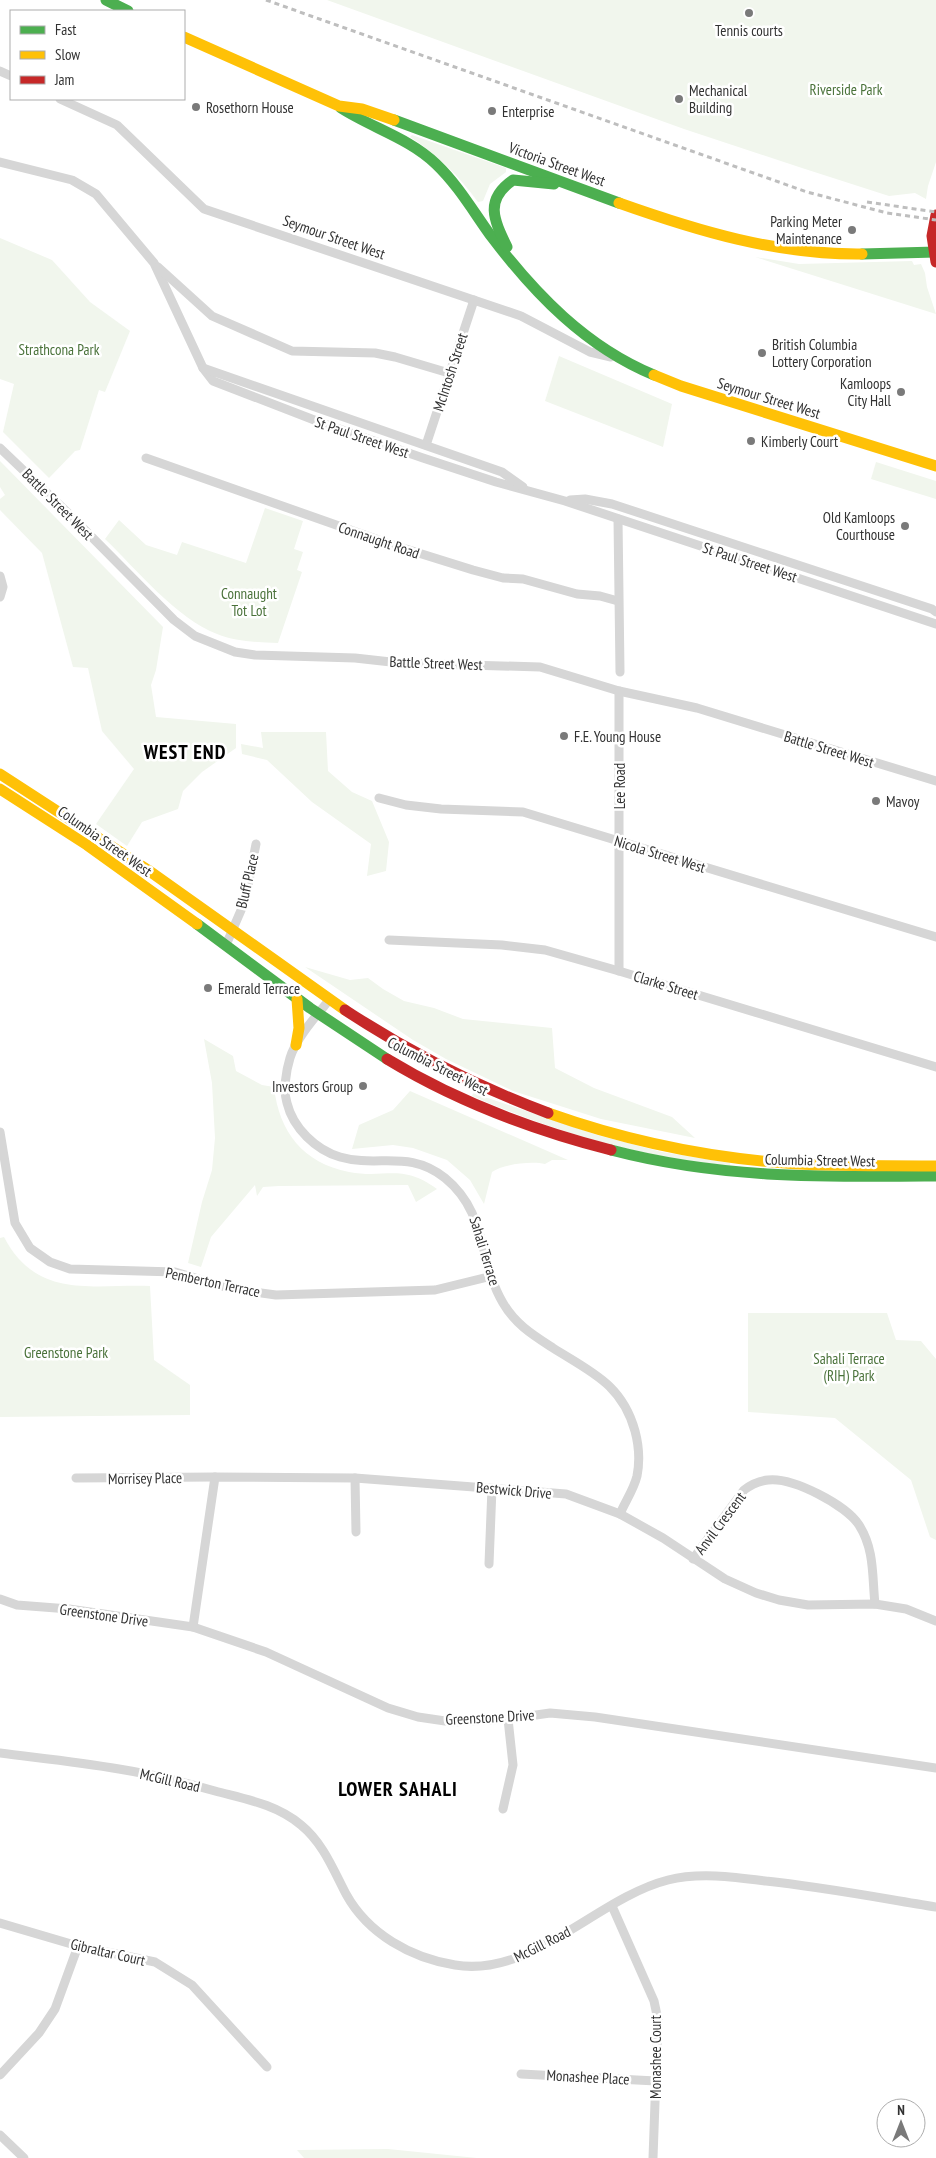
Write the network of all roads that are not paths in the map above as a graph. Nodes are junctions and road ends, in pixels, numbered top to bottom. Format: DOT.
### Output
graph roads {
  1 [pos="106,0"];
  2 [pos="126,10"];
  3 [pos="185,37"];
  4 [pos="62,100"];
  5 [pos="339,106"];
  6 [pos="0,162"];
  7 [pos="595,194"];
  8 [pos="936,215"];
  9 [pos="935,255"];
  10 [pos="154,263"];
  11 [pos="519,269"];
  12 [pos="474,300"];
  13 [pos="624,361"];
  14 [pos="203,368"];
  15 [pos="449,374"];
  16 [pos="426,445"];
  17 [pos="0,448"];
  18 [pos="146,458"];
  19 [pos="936,466"];
  20 [pos="529,491"];
  21 [pos="565,501"];
  22 [pos="618,519"];
  23 [pos="0,576"];
  24 [pos="1,596"];
  25 [pos="618,601"];
  26 [pos="936,612"];
  27 [pos="936,624"];
  28 [pos="620,672"];
  29 [pos="619,691"];
  30 [pos="0,774"];
  31 [pos="936,781"];
  32 [pos="0,788"];
  33 [pos="379,798"];
  34 [pos="619,842"];
  35 [pos="256,844"];
  36 [pos="232,930"];
  37 [pos="936,937"];
  38 [pos="389,940"];
  39 [pos="226,945"];
  40 [pos="619,971"];
  41 [pos="330,998"];
  42 [pos="297,999"];
  43 [pos="318,1014"];
  44 [pos="296,1045"];
  45 [pos="936,1067"];
  46 [pos="0,1132"];
  47 [pos="936,1166"];
  48 [pos="936,1176"];
  49 [pos="492,1276"];
  50 [pos="215,1477"];
  51 [pos="76,1478"];
  52 [pos="355,1478"];
  53 [pos="492,1488"];
  54 [pos="620,1514"];
  55 [pos="356,1532"];
  56 [pos="693,1559"];
  57 [pos="489,1564"];
  58 [pos="0,1599"];
  59 [pos="875,1604"];
  60 [pos="936,1620"];
  61 [pos="193,1627"];
  62 [pos="508,1719"];
  63 [pos="0,1753"];
  64 [pos="936,1768"];
  65 [pos="503,1809"];
  66 [pos="612,1906"];
  67 [pos="936,1907"];
  68 [pos="0,1923"];
  69 [pos="78,1946"];
  70 [pos="267,2067"];
  71 [pos="521,2074"];
  72 [pos="0,2075"];
  73 [pos="656,2081"];
  74 [pos="0,2135"];
  75 [pos="24,2158"];
  76 [pos="653,2158"];
  1 -- 2 [label="main road"];
  3 -- 5 [label="main road, Victoria Street West"];
  4 -- 12 [label="street, Seymour Street West"];
  5 -- 7 [label="main road, Victoria Street West"];
  5 -- 11 [label="main road, Seymour Street West"];
  6 -- 10 [label="street, St Paul Street West"];
  7 -- 9 [label="main road, Victoria Street West"];
  7 -- 11 [label="main road"];
  8 -- 9 [label="main road"];
  10 -- 14 [label="street, St Paul Street West"];
  10 -- 15 [label="street"];
  11 -- 13 [label="main road, Seymour Street West"];
  12 -- 13 [label="street, Seymour Street West"];
  12 -- 15 [label="street, McIntosh Street"];
  13 -- 19 [label="main road, Seymour Street West"];
  14 -- 16 [label="street, St Paul Street West"];
  14 -- 20 [label="street, St Paul Street West"];
  15 -- 16 [label="street, McIntosh Street"];
  16 -- 20 [label="street, St Paul Street West"];
  17 -- 29 [label="street, Battle Street West"];
  18 -- 25 [label="street, Connaught Road"];
  20 -- 21 [label="street, St Paul Street West"];
  21 -- 22 [label="street, St Paul Street West"];
  21 -- 26 [label="street, St Paul Street West"];
  22 -- 25 [label="street"];
  22 -- 27 [label="street, St Paul Street West"];
  23 -- 24 [label="street"];
  25 -- 28 [label="street"];
  29 -- 31 [label="street, Battle Street West"];
  29 -- 34 [label="street, Lee Road"];
  30 -- 36 [label="main road, Columbia Street West"];
  32 -- 39 [label="main road, Columbia Street West"];
  33 -- 34 [label="street, Nicola Street West"];
  34 -- 37 [label="street, Nicola Street West"];
  34 -- 40 [label="street, Lee Road"];
  35 -- 36 [label="street, Bluff Place"];
  36 -- 39 [label="street, Bluff Place"];
  36 -- 41 [label="main road, Columbia Street West"];
  38 -- 40 [label="street, Clarke Street"];
  39 -- 42 [label="main road, Columbia Street West"];
  40 -- 45 [label="street, Clarke Street"];
  41 -- 43 [label="street, Sahali Terrace"];
  41 -- 47 [label="main road, Columbia Street West"];
  42 -- 43 [label="main road, Columbia Street West"];
  42 -- 44 [label="main road"];
  43 -- 44 [label="street, Sahali Terrace"];
  43 -- 48 [label="main road, Columbia Street West"];
  44 -- 49 [label="street, Sahali Terrace"];
  46 -- 49 [label="street, Pemberton Terrace"];
  49 -- 54 [label="street, Sahali Terrace"];
  50 -- 51 [label="street, Morrisey Place"];
  50 -- 52 [label="street, Bestwick Drive"];
  50 -- 61 [label="street"];
  52 -- 53 [label="street, Bestwick Drive"];
  52 -- 55 [label="street"];
  53 -- 54 [label="street, Bestwick Drive"];
  53 -- 57 [label="street"];
  54 -- 56 [label="street, Bestwick Drive"];
  56 -- 59 [label="street, Bestwick Drive"];
  56 -- 59 [label="street, Anvil Crescent"];
  58 -- 61 [label="street, Greenstone Drive"];
  59 -- 60 [label="street, Bestwick Drive"];
  61 -- 62 [label="street, Greenstone Drive"];
  62 -- 64 [label="street, Greenstone Drive"];
  62 -- 65 [label="street"];
  63 -- 66 [label="street, McGill Road"];
  66 -- 67 [label="street, McGill Road"];
  66 -- 73 [label="street, Monashee Court"];
  68 -- 69 [label="street, Gibraltar Court"];
  69 -- 70 [label="street, Gibraltar Court"];
  69 -- 72 [label="street"];
  71 -- 73 [label="street, Monashee Place"];
  73 -- 76 [label="street, Monashee Court"];
  74 -- 75 [label="street"];
}
